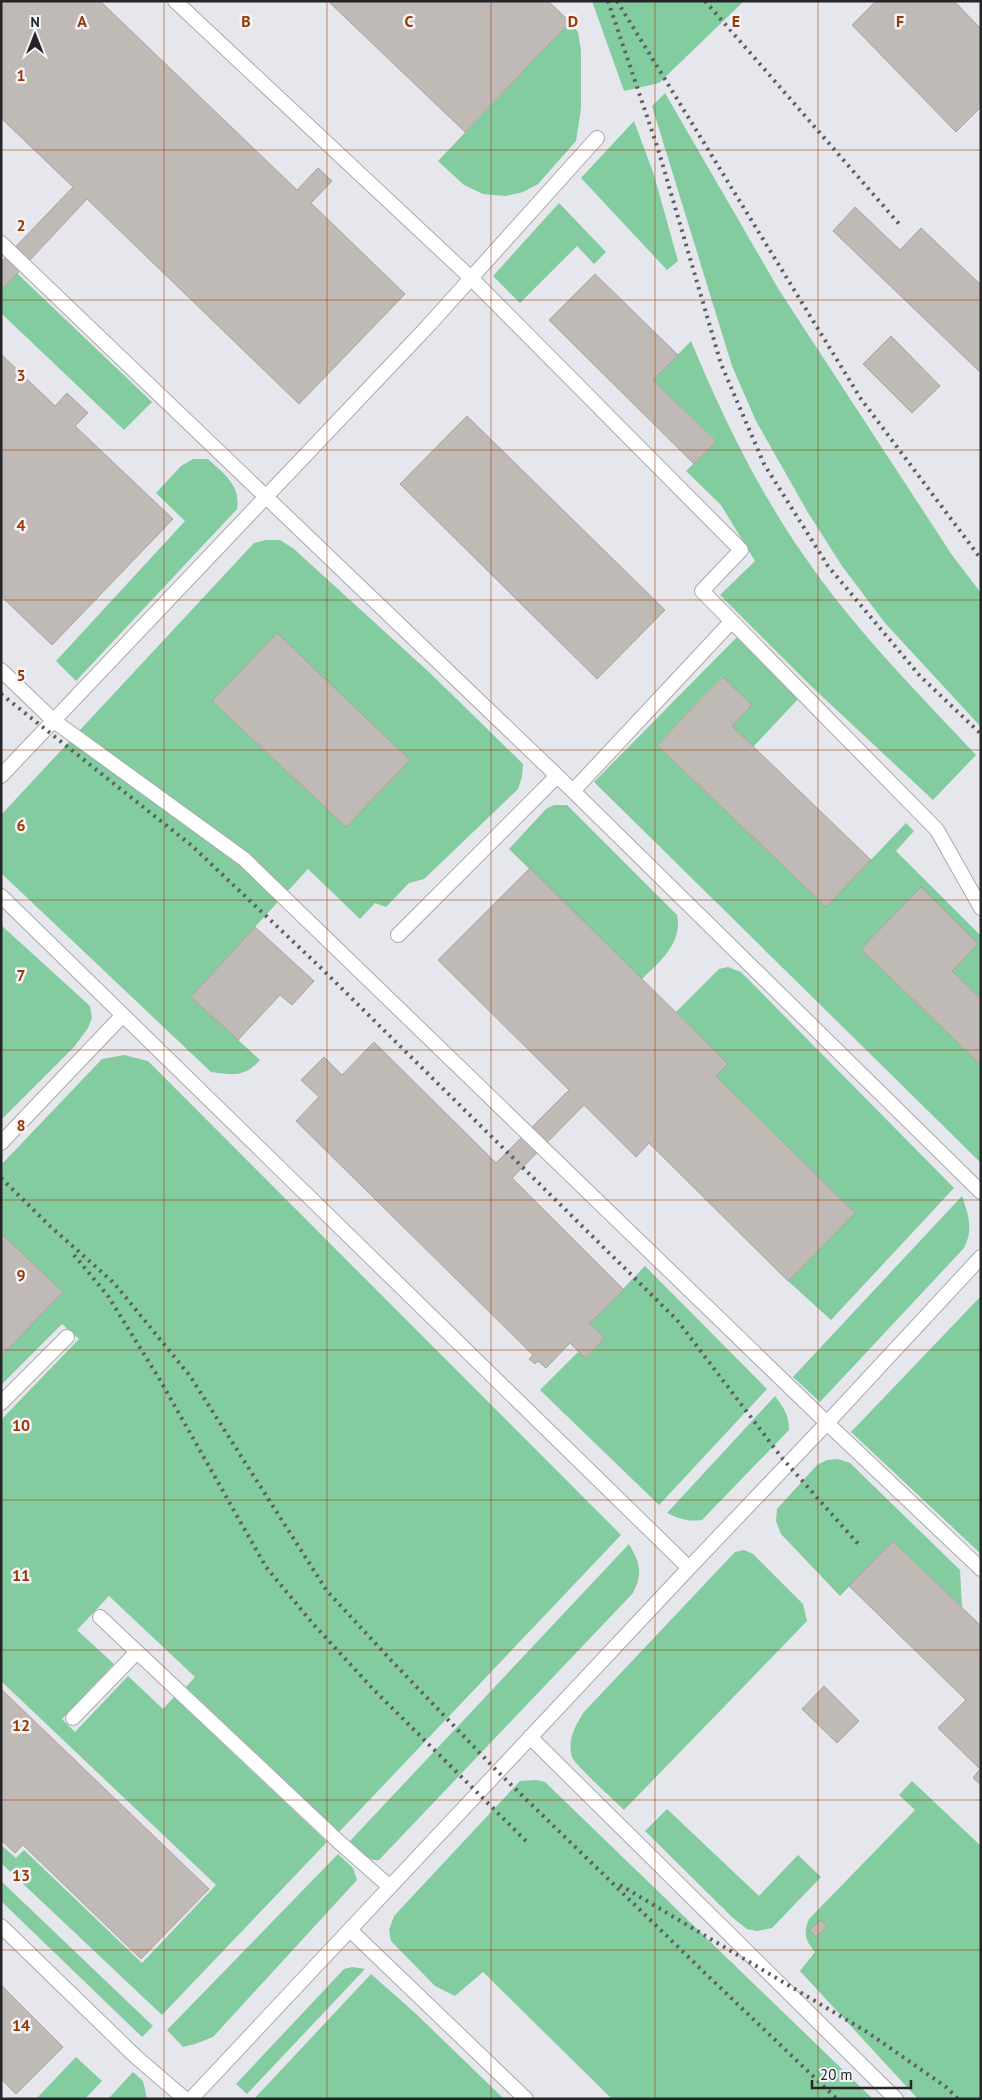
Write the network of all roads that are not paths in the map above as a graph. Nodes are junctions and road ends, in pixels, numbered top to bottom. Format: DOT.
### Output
graph roads {
  1 [pos="175,1"];
  2 [pos="598,138"];
  3 [pos="1,243"];
  4 [pos="471,278"];
  5 [pos="266,496"];
  6 [pos="731,622"];
  7 [pos="1,670"];
  8 [pos="54,720"];
  9 [pos="1,776"];
  10 [pos="557,776"];
  11 [pos="573,791"];
  12 [pos="1,896"];
  13 [pos="981,908"];
  14 [pos="398,935"];
  15 [pos="123,1014"];
  16 [pos="1,1143"];
  17 [pos="981,1192"];
  18 [pos="981,1257"];
  19 [pos="67,1337"];
  20 [pos="1,1403"];
  21 [pos="828,1423"];
  22 [pos="689,1568"];
  23 [pos="981,1569"];
  24 [pos="100,1617"];
  25 [pos="137,1652"];
  26 [pos="73,1718"];
  27 [pos="530,1737"];
  28 [pos="390,1887"];
  29 [pos="1,1926"];
  30 [pos="350,1930"];
  31 [pos="185,2099"];
  32 [pos="190,2099"];
  33 [pos="526,2099"];
  34 [pos="896,2099"];
  1 -- 4 [label="lane"];
  2 -- 4 [label="lane"];
  3 -- 5 [label="lane"];
  4 -- 5 [label="lane"];
  4 -- 6 [label="lane"];
  5 -- 8 [label="lane"];
  5 -- 10 [label="lane"];
  6 -- 11 [label="lane"];
  6 -- 13 [label="lane"];
  7 -- 8 [label="lane"];
  8 -- 9 [label="lane"];
  8 -- 21 [label="lane"];
  10 -- 11 [label="lane"];
  10 -- 14 [label="lane"];
  11 -- 17 [label="lane"];
  12 -- 15 [label="lane"];
  15 -- 16 [label="lane"];
  15 -- 22 [label="lane"];
  18 -- 21 [label="lane"];
  19 -- 20 [label="lane"];
  21 -- 22 [label="lane"];
  21 -- 23 [label="lane"];
  22 -- 27 [label="lane"];
  24 -- 25 [label="lane"];
  25 -- 26 [label="lane"];
  25 -- 28 [label="lane"];
  27 -- 28 [label="lane"];
  27 -- 34 [label="lane"];
  28 -- 30 [label="lane"];
  29 -- 31 [label="lane"];
  30 -- 32 [label="lane"];
  30 -- 33 [label="lane"];
}
